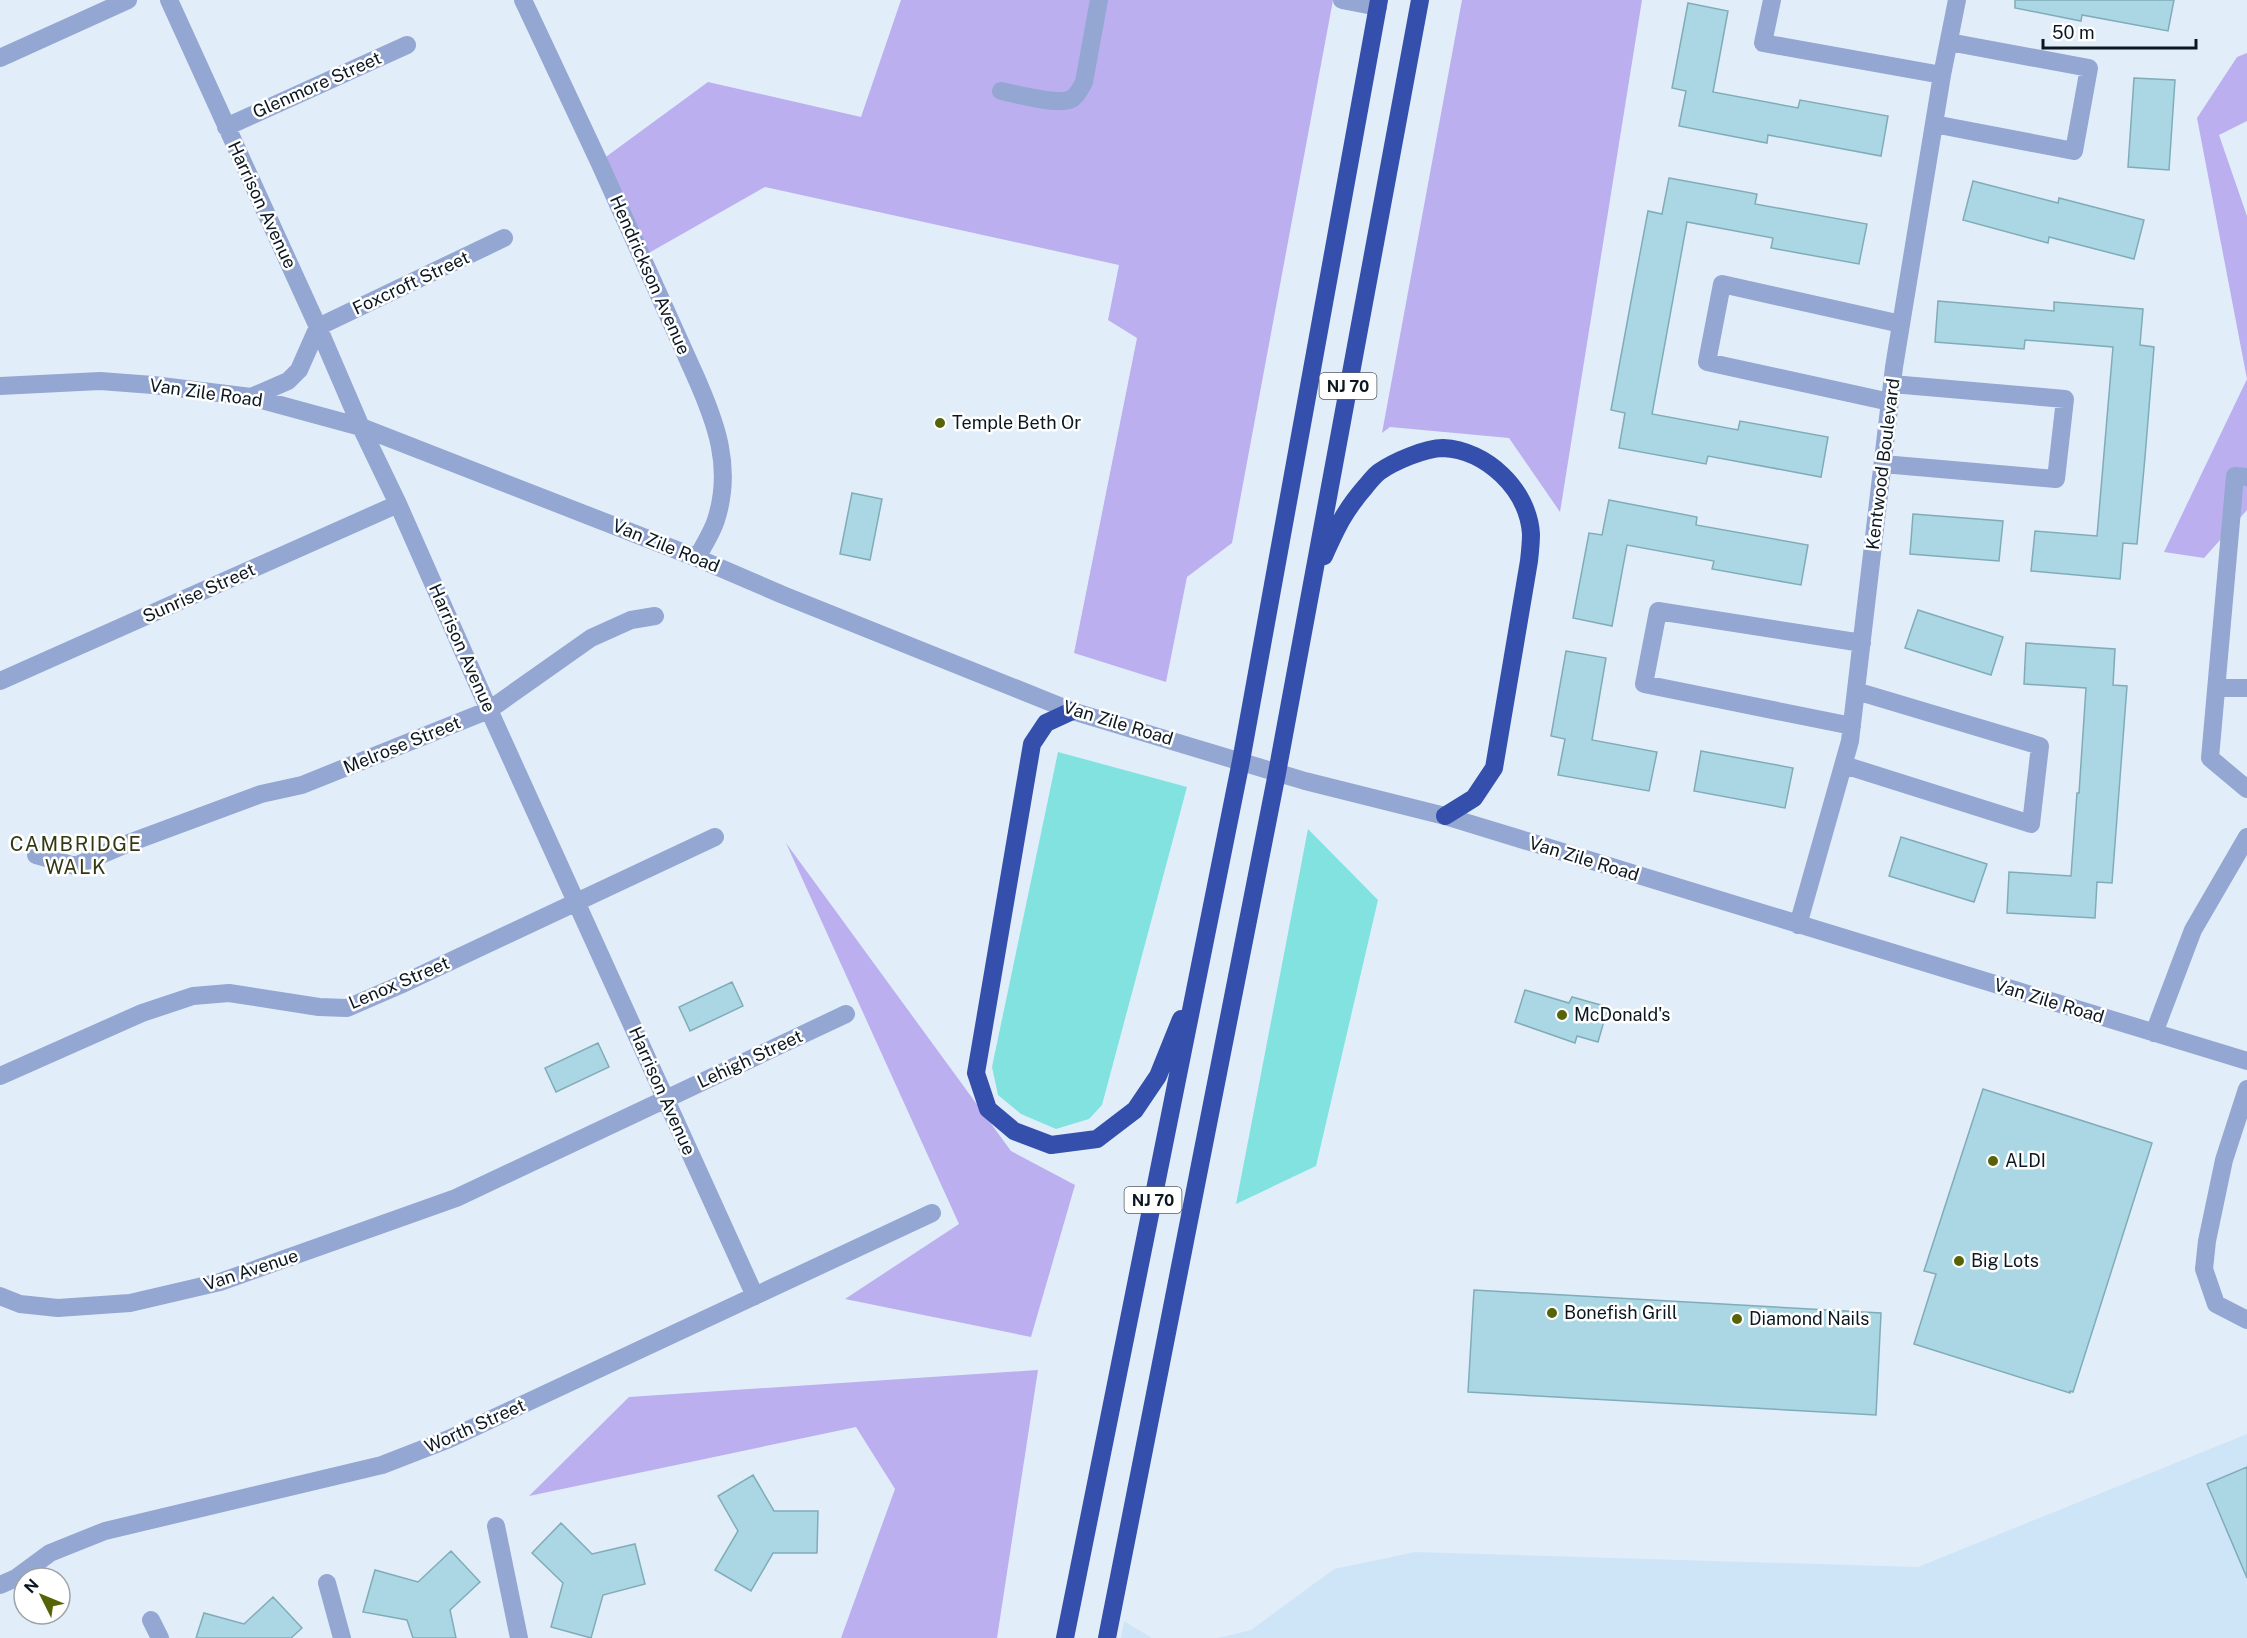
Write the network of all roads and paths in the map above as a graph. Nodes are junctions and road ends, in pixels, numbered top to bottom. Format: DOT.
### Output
graph roads {
  1 [pos="128,0"];
  2 [pos="170,0"];
  3 [pos="523,0"];
  4 [pos="1099,0"];
  5 [pos="1342,0"];
  6 [pos="1420,0"];
  7 [pos="1772,0"];
  8 [pos="1957,0"];
  9 [pos="1379,4"];
  10 [pos="1949,42"];
  11 [pos="407,45"];
  12 [pos="0,58"];
  13 [pos="1942,75"];
  14 [pos="1001,91"];
  15 [pos="1934,124"];
  16 [pos="226,127"];
  17 [pos="504,238"];
  18 [pos="1901,324"];
  19 [pos="318,327"];
  20 [pos="0,386"];
  21 [pos="1891,393"];
  22 [pos="251,397"];
  23 [pos="361,428"];
  24 [pos="1883,464"];
  25 [pos="2247,477"];
  26 [pos="398,504"];
  27 [pos="697,558"];
  28 [pos="1312,583"];
  29 [pos="655,616"];
  30 [pos="1862,643"];
  31 [pos="0,681"];
  32 [pos="2217,688"];
  33 [pos="2247,688"];
  34 [pos="1856,691"];
  35 [pos="489,710"];
  36 [pos="1072,711"];
  37 [pos="1852,726"];
  38 [pos="1241,761"];
  39 [pos="1845,765"];
  40 [pos="1277,772"];
  41 [pos="2247,789"];
  42 [pos="1444,816"];
  43 [pos="716,837"];
  44 [pos="2244,848"];
  45 [pos="36,855"];
  46 [pos="577,902"];
  47 [pos="1798,926"];
  48 [pos="1197,978"];
  49 [pos="846,1014"];
  50 [pos="2154,1033"];
  51 [pos="2247,1061"];
  52 [pos="0,1076"];
  53 [pos="2247,1089"];
  54 [pos="666,1098"];
  55 [pos="492,1181"];
  56 [pos="932,1213"];
  57 [pos="0,1296"];
  58 [pos="756,1296"];
  59 [pos="2247,1320"];
  60 [pos="496,1526"];
  61 [pos="327,1583"];
  62 [pos="0,1584"];
  63 [pos="151,1620"];
  64 [pos="160,1638"];
  65 [pos="342,1638"];
  66 [pos="519,1638"];
  67 [pos="1065,1638"];
  68 [pos="1107,1638"];
  1 -- 12 [label="street"];
  2 -- 16 [label="street, Harrison Avenue"];
  3 -- 27 [label="street, Hendrickson Avenue"];
  4 -- 14 [label="street"];
  5 -- 9 [label="street"];
  6 -- 28 [label="highway, NJ 70"];
  7 -- 13 [label="street"];
  8 -- 10 [label="street, Kentwood Boulevard"];
  9 -- 38 [label="highway, NJ 70"];
  10 -- 13 [label="street, Kentwood Boulevard"];
  10 -- 15 [label="street"];
  11 -- 16 [label="street, Glenmore Street"];
  13 -- 15 [label="street, Kentwood Boulevard"];
  15 -- 18 [label="street, Kentwood Boulevard"];
  16 -- 19 [label="street, Harrison Avenue"];
  17 -- 19 [label="street, Foxcroft Street"];
  18 -- 21 [label="street, Kentwood Boulevard"];
  18 -- 21 [label="street"];
  19 -- 22 [label="street"];
  19 -- 23 [label="street, Harrison Avenue"];
  20 -- 22 [label="street, Van Zile Road"];
  21 -- 24 [label="street, Kentwood Boulevard"];
  21 -- 24 [label="street"];
  22 -- 23 [label="street, Van Zile Road"];
  23 -- 26 [label="street, Harrison Avenue"];
  23 -- 27 [label="street, Van Zile Road"];
  24 -- 30 [label="street, Kentwood Boulevard"];
  25 -- 32 [label="street"];
  26 -- 31 [label="street, Sunrise Street"];
  26 -- 35 [label="street, Harrison Avenue"];
  27 -- 36 [label="street, Van Zile Road"];
  28 -- 40 [label="highway, NJ 70"];
  28 -- 42 [label="highway"];
  29 -- 35 [label="street, Melrose Street"];
  30 -- 34 [label="street, Kentwood Boulevard"];
  30 -- 37 [label="street"];
  32 -- 33 [label="street"];
  32 -- 41 [label="street"];
  34 -- 37 [label="street, Kentwood Boulevard"];
  34 -- 39 [label="street"];
  35 -- 45 [label="street, Melrose Street"];
  35 -- 46 [label="street, Harrison Avenue"];
  36 -- 38 [label="street, Van Zile Road"];
  36 -- 48 [label="highway"];
  37 -- 39 [label="street, Kentwood Boulevard"];
  38 -- 40 [label="street, Van Zile Road"];
  38 -- 48 [label="highway, NJ 70"];
  39 -- 47 [label="street, Kentwood Boulevard"];
  40 -- 42 [label="street, Van Zile Road"];
  40 -- 68 [label="highway, NJ 70"];
  42 -- 47 [label="street, Van Zile Road"];
  43 -- 46 [label="street, Lenox Street"];
  44 -- 50 [label="street"];
  46 -- 52 [label="street, Lenox Street"];
  46 -- 54 [label="street, Harrison Avenue"];
  47 -- 50 [label="street, Van Zile Road"];
  48 -- 67 [label="highway, NJ 70"];
  49 -- 54 [label="street, Lehigh Street"];
  50 -- 51 [label="street, Van Zile Road"];
  53 -- 59 [label="street"];
  54 -- 55 [label="street, Lehigh Street"];
  54 -- 58 [label="street, Harrison Avenue"];
  55 -- 57 [label="street, Van Avenue"];
  56 -- 58 [label="street, Worth Street"];
  58 -- 62 [label="street, Worth Street"];
  60 -- 66 [label="street"];
  61 -- 65 [label="street"];
  63 -- 64 [label="street"];
}
